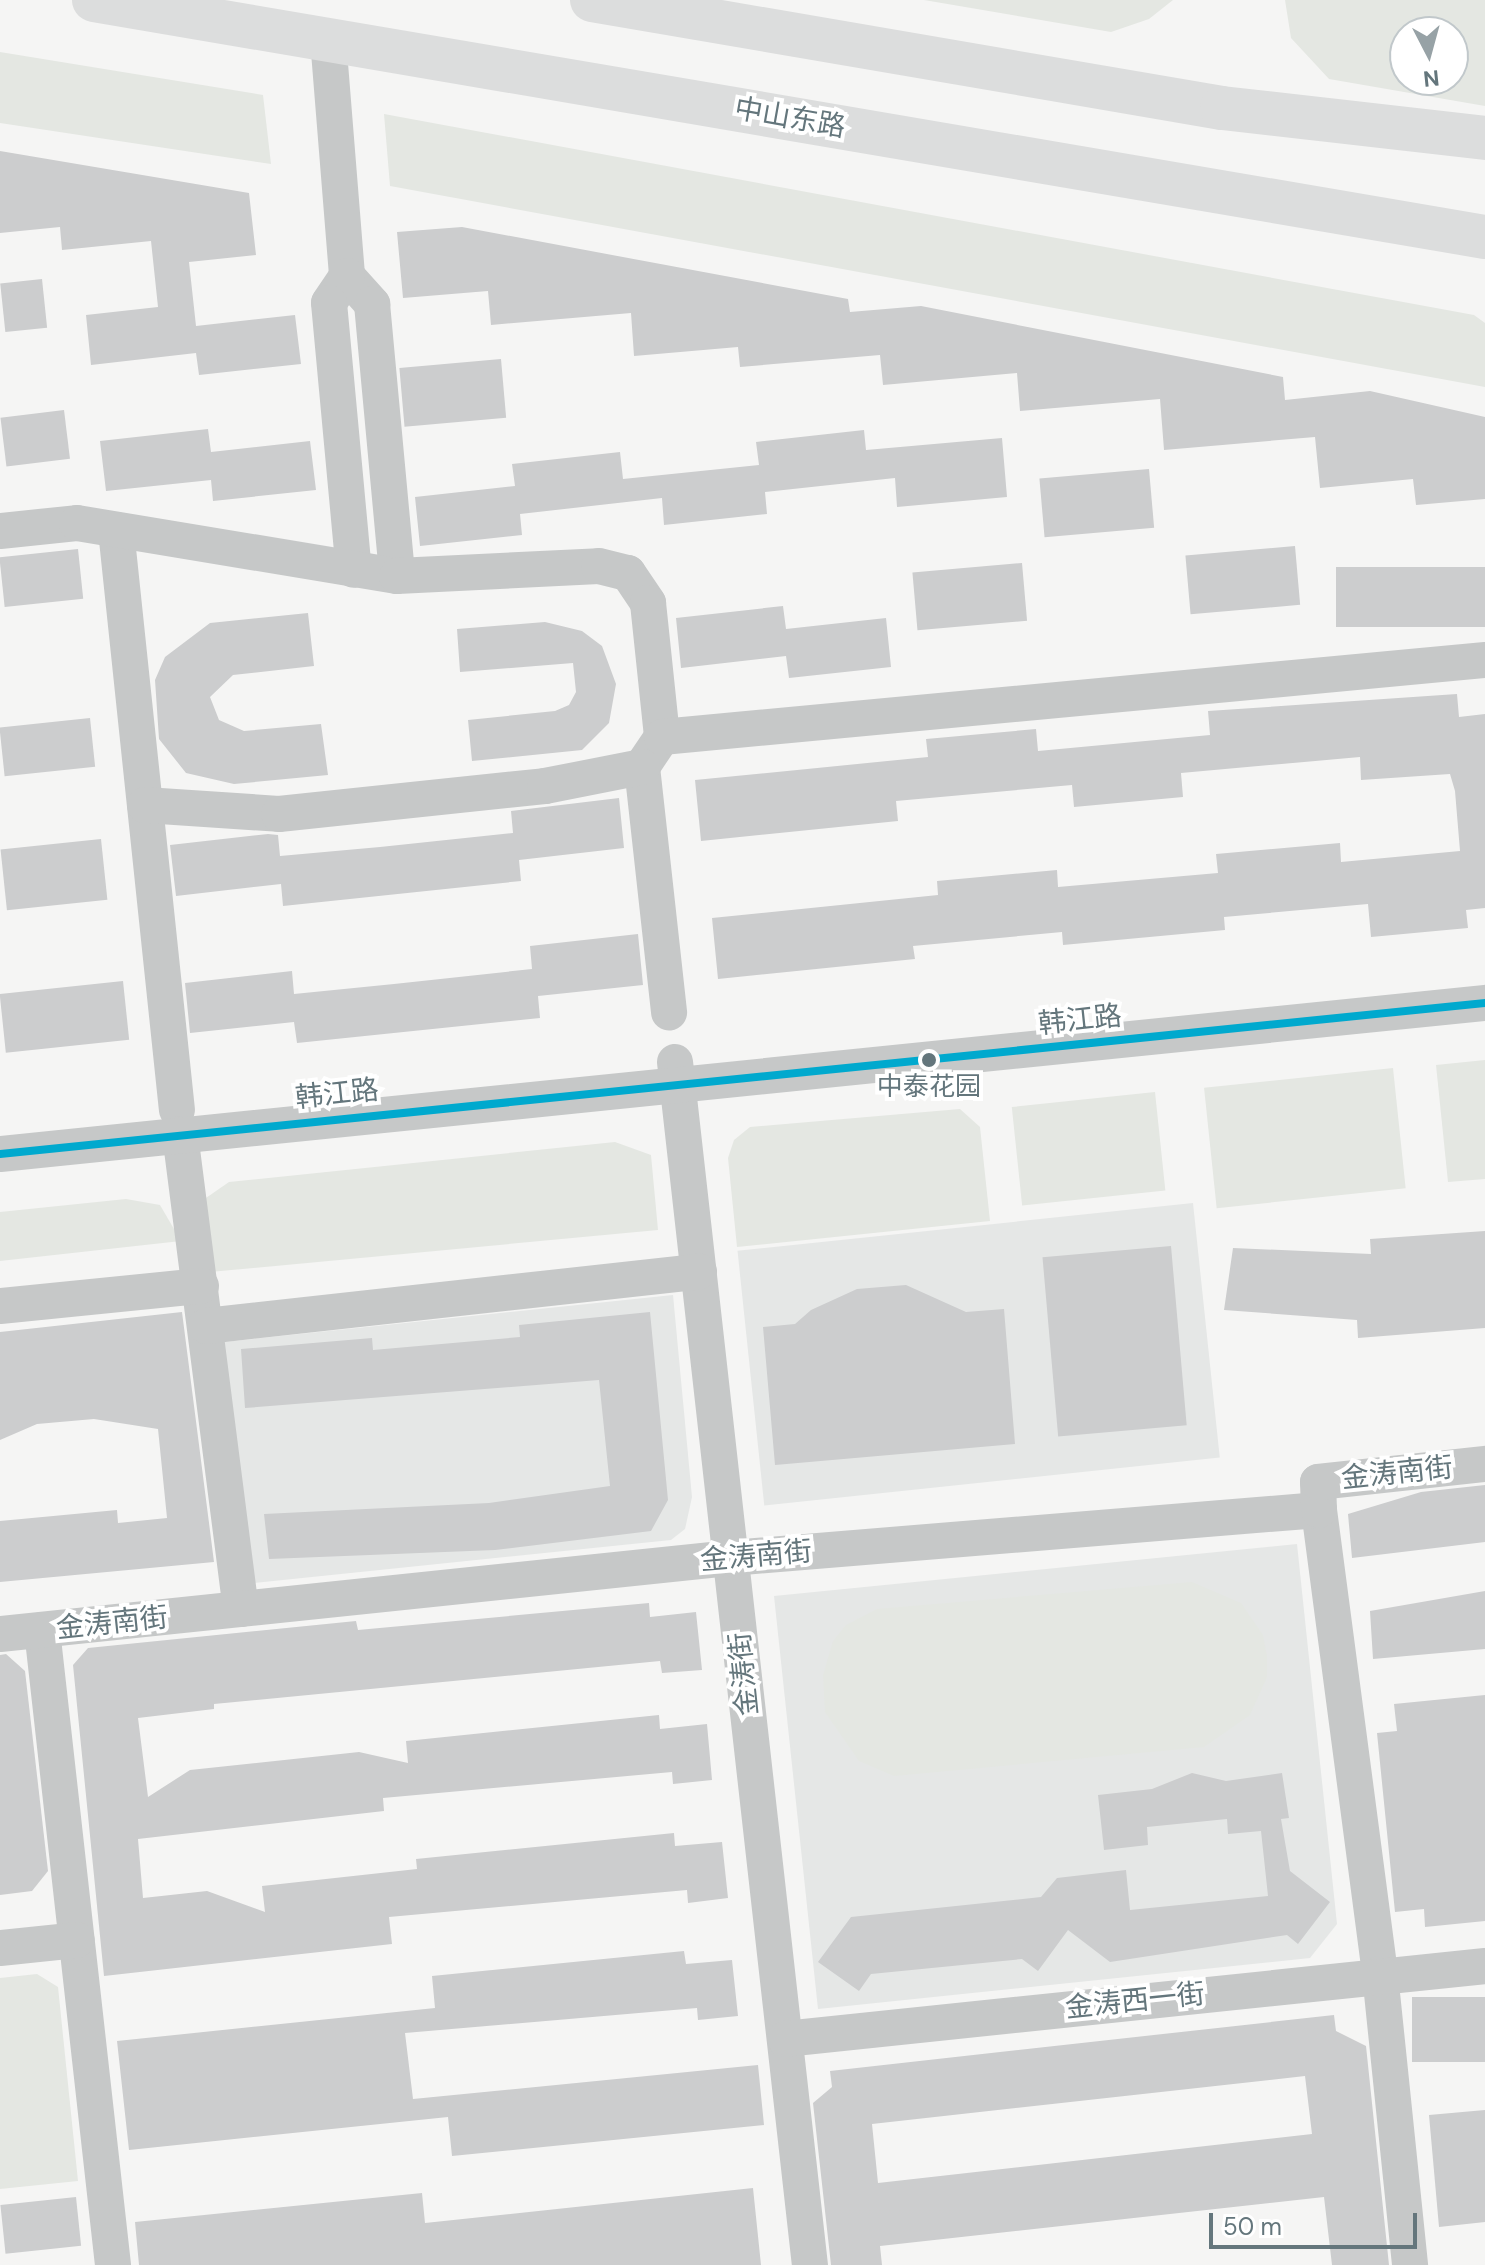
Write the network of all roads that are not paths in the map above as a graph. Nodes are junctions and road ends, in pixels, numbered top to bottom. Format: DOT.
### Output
graph roads {
  1 [pos="94,0"];
  2 [pos="592,0"];
  3 [pos="328,39"];
  4 [pos="1485,138"];
  5 [pos="1403,221"];
  6 [pos="1485,237"];
  7 [pos="1485,264"];
  8 [pos="347,276"];
  9 [pos="116,530"];
  10 [pos="0,531"];
  11 [pos="354,570"];
  12 [pos="397,576"];
  13 [pos="1485,660"];
  14 [pos="662,737"];
  15 [pos="642,767"];
  16 [pos="145,805"];
  17 [pos="1485,981"];
  18 [pos="1485,1003"];
  19 [pos="669,1013"];
  20 [pos="677,1072"];
  21 [pos="178,1122"];
  22 [pos="0,1129"];
  23 [pos="0,1154"];
  24 [pos="699,1272"];
  25 [pos="201,1286"];
  26 [pos="0,1306"];
  27 [pos="206,1326"];
  28 [pos="1485,1464"];
  29 [pos="1319,1510"];
  30 [pos="731,1558"];
  31 [pos="241,1609"];
  32 [pos="42,1630"];
  33 [pos="0,1634"];
  34 [pos="77,1940"];
  35 [pos="0,1948"];
  36 [pos="1485,1966"];
  37 [pos="1380,1974"];
  38 [pos="785,2039"];
  39 [pos="113,2265"];
  40 [pos="810,2265"];
  41 [pos="1410,2265"];
  1 -- 3 [label="main road, 中山东路"];
  2 -- 4 [label="main road"];
  3 -- 5 [label="main road, 中山东路"];
  3 -- 8 [label="street"];
  5 -- 6 [label="main road, 中山东路"];
  5 -- 7 [label="main road"];
  8 -- 11 [label="street"];
  8 -- 12 [label="street"];
  9 -- 10 [label="street"];
  9 -- 11 [label="street"];
  9 -- 16 [label="street"];
  11 -- 12 [label="street"];
  12 -- 14 [label="street"];
  13 -- 14 [label="street"];
  14 -- 15 [label="street"];
  15 -- 16 [label="street"];
  15 -- 19 [label="street"];
  16 -- 21 [label="street"];
  17 -- 20 [label="street, 韩江路"];
  18 -- 20 [label="street, 韩江路"];
  20 -- 21 [label="street, 韩江路"];
  20 -- 24 [label="street, 金涛街"];
  21 -- 22 [label="street, 韩江路"];
  21 -- 23 [label="street, 韩江路"];
  21 -- 25 [label="street"];
  24 -- 27 [label="street"];
  24 -- 30 [label="street, 金涛街"];
  25 -- 26 [label="street"];
  25 -- 27 [label="street"];
  27 -- 31 [label="street"];
  28 -- 29 [label="street, 金涛南街"];
  29 -- 30 [label="street, 金涛南街"];
  29 -- 37 [label="street"];
  30 -- 31 [label="street, 金涛南街"];
  30 -- 38 [label="street, 金涛街"];
  31 -- 32 [label="street, 金涛南街"];
  32 -- 33 [label="street, 金涛南街"];
  32 -- 34 [label="street"];
  34 -- 35 [label="street"];
  34 -- 39 [label="street"];
  36 -- 37 [label="street, 金涛西一街"];
  37 -- 38 [label="street, 金涛西一街"];
  37 -- 41 [label="street"];
  38 -- 40 [label="street, 金涛街"];
}
